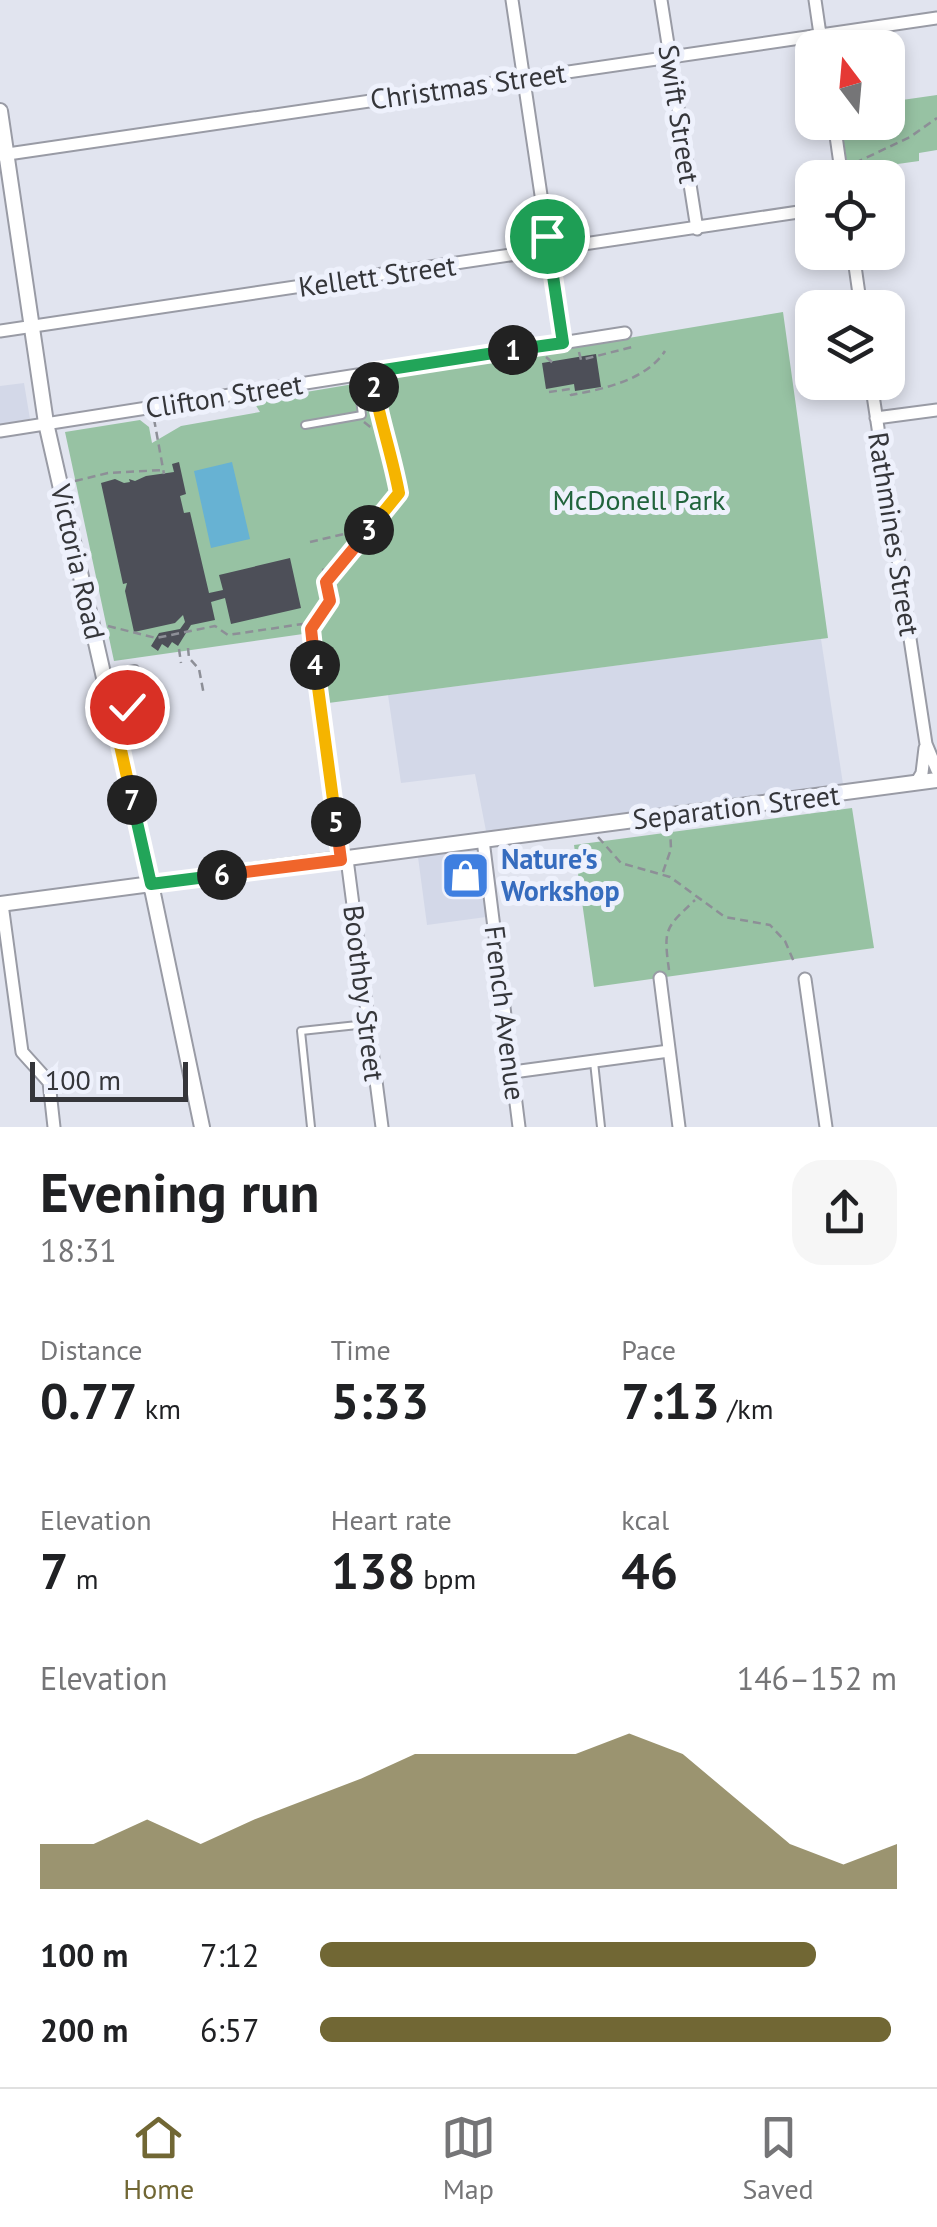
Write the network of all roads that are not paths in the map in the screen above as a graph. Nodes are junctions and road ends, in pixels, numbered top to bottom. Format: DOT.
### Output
graph roads {
  1 [pos="512,0"];
  2 [pos="661,0"];
  3 [pos="815,0"];
  4 [pos="937,18"];
  5 [pos="819,30"];
  6 [pos="879,30"];
  7 [pos="795,45"];
  8 [pos="670,58"];
  9 [pos="524,77"];
  10 [pos="0,110"];
  11 [pos="3,155"];
  12 [pos="795,213"];
  13 [pos="697,229"];
  14 [pos="549,251"];
  15 [pos="32,326"];
  16 [pos="0,331"];
  17 [pos="625,333"];
  18 [pos="563,343"];
  19 [pos="357,375"];
  20 [pos="874,400"];
  21 [pos="937,410"];
  22 [pos="876,418"];
  23 [pos="46,423"];
  24 [pos="306,425"];
  25 [pos="0,431"];
  26 [pos="104,675"];
  27 [pos="320,705"];
  28 [pos="112,709"];
  29 [pos="926,744"];
  30 [pos="937,770"];
  31 [pos="937,780"];
  32 [pos="916,783"];
  33 [pos="484,840"];
  34 [pos="344,859"];
  35 [pos="151,884"];
  36 [pos="1,904"];
  37 [pos="665,977"];
  38 [pos="805,979"];
  39 [pos="368,1024"];
  40 [pos="669,1051"];
  41 [pos="594,1061"];
  42 [pos="513,1072"];
  43 [pos="54,1127"];
  44 [pos="202,1127"];
  45 [pos="311,1127"];
  46 [pos="382,1127"];
  47 [pos="520,1127"];
  48 [pos="601,1127"];
  49 [pos="679,1127"];
  50 [pos="826,1127"];
  1 -- 9 [label="street"];
  2 -- 8 [label="street, Swift Street"];
  3 -- 5 [label="street"];
  4 -- 6 [label="street, Christmas Street"];
  7 -- 8 [label="street, Christmas Street"];
  8 -- 9 [label="street, Christmas Street"];
  8 -- 13 [label="street, Swift Street"];
  9 -- 11 [label="street, Christmas Street"];
  9 -- 14 [label="street"];
  10 -- 11 [label="street, Victoria Road"];
  11 -- 15 [label="street, Victoria Road"];
  12 -- 13 [label="street, Kellett Street"];
  13 -- 14 [label="street, Kellett Street"];
  14 -- 15 [label="street, Kellett Street"];
  14 -- 18 [label="street"];
  15 -- 16 [label="street, Kellett Street"];
  15 -- 23 [label="street, Victoria Road"];
  17 -- 18 [label="street, Clifton Street"];
  18 -- 19 [label="street, Clifton Street"];
  19 -- 23 [label="street, Clifton Street"];
  19 -- 24 [label="lane"];
  20 -- 22 [label="street, Rathmines Street"];
  21 -- 22 [label="street"];
  22 -- 29 [label="street, Rathmines Street"];
  23 -- 25 [label="street, Clifton Street"];
  23 -- 26 [label="street, Victoria Road"];
  26 -- 28 [label="street, Victoria Road"];
  26 -- 28 [label="lane"];
  27 -- 34 [label="street, Boothby Street"];
  28 -- 35 [label="street, Victoria Road"];
  29 -- 30 [label="street, Rathmines Street"];
  29 -- 32 [label="street, Rathmines Street"];
  31 -- 32 [label="street, Separation Street"];
  32 -- 33 [label="street, Separation Street"];
  33 -- 34 [label="street, Separation Street"];
  33 -- 42 [label="street, French Avenue"];
  34 -- 35 [label="street, Separation Street"];
  34 -- 39 [label="street, Boothby Street"];
  35 -- 36 [label="street, Separation Street"];
  35 -- 44 [label="street, Victoria Road"];
  36 -- 43 [label="street"];
  37 -- 40 [label="street"];
  38 -- 50 [label="street"];
  39 -- 45 [label="lane"];
  39 -- 46 [label="street, Boothby Street"];
  40 -- 41 [label="street"];
  40 -- 49 [label="street"];
  41 -- 42 [label="street"];
  41 -- 48 [label="lane"];
  42 -- 47 [label="street, French Avenue"];
}
